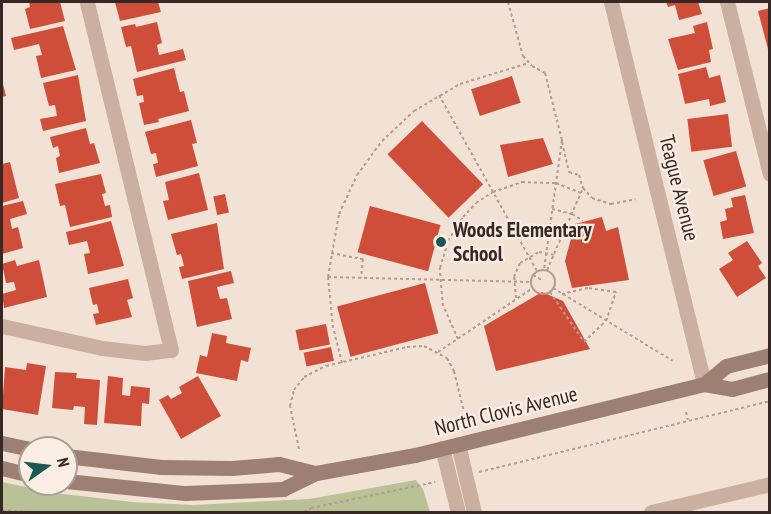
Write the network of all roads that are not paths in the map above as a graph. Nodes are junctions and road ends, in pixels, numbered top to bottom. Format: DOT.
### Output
graph roads {
  1 [pos="87,2"];
  2 [pos="611,2"];
  3 [pos="727,2"];
  4 [pos="770,174"];
  5 [pos="2,326"];
  6 [pos="770,355"];
  7 [pos="770,380"];
  8 [pos="704,384"];
  9 [pos="2,442"];
  10 [pos="458,444"];
  11 [pos="18,446"];
  12 [pos="441,448"];
  13 [pos="78,457"];
  14 [pos="2,468"];
  15 [pos="18,471"];
  16 [pos="316,473"];
  17 [pos="78,483"];
  18 [pos="770,484"];
  19 [pos="458,513"];
  20 [pos="474,513"];
  21 [pos="651,513"];
  1 -- 5 [label="street"];
  2 -- 8 [label="street, Teague Avenue"];
  3 -- 4 [label="street"];
  6 -- 8 [label="main road, North Clovis Avenue"];
  7 -- 8 [label="main road, North Clovis Avenue"];
  8 -- 10 [label="main road, North Clovis Avenue"];
  9 -- 11 [label="main road"];
  10 -- 12 [label="main road, North Clovis Avenue"];
  10 -- 20 [label="street"];
  12 -- 16 [label="main road, North Clovis Avenue"];
  12 -- 19 [label="street"];
  13 -- 16 [label="main road, North Clovis Avenue"];
  14 -- 15 [label="main road"];
  16 -- 17 [label="main road, North Clovis Avenue"];
  18 -- 21 [label="street"];
}
